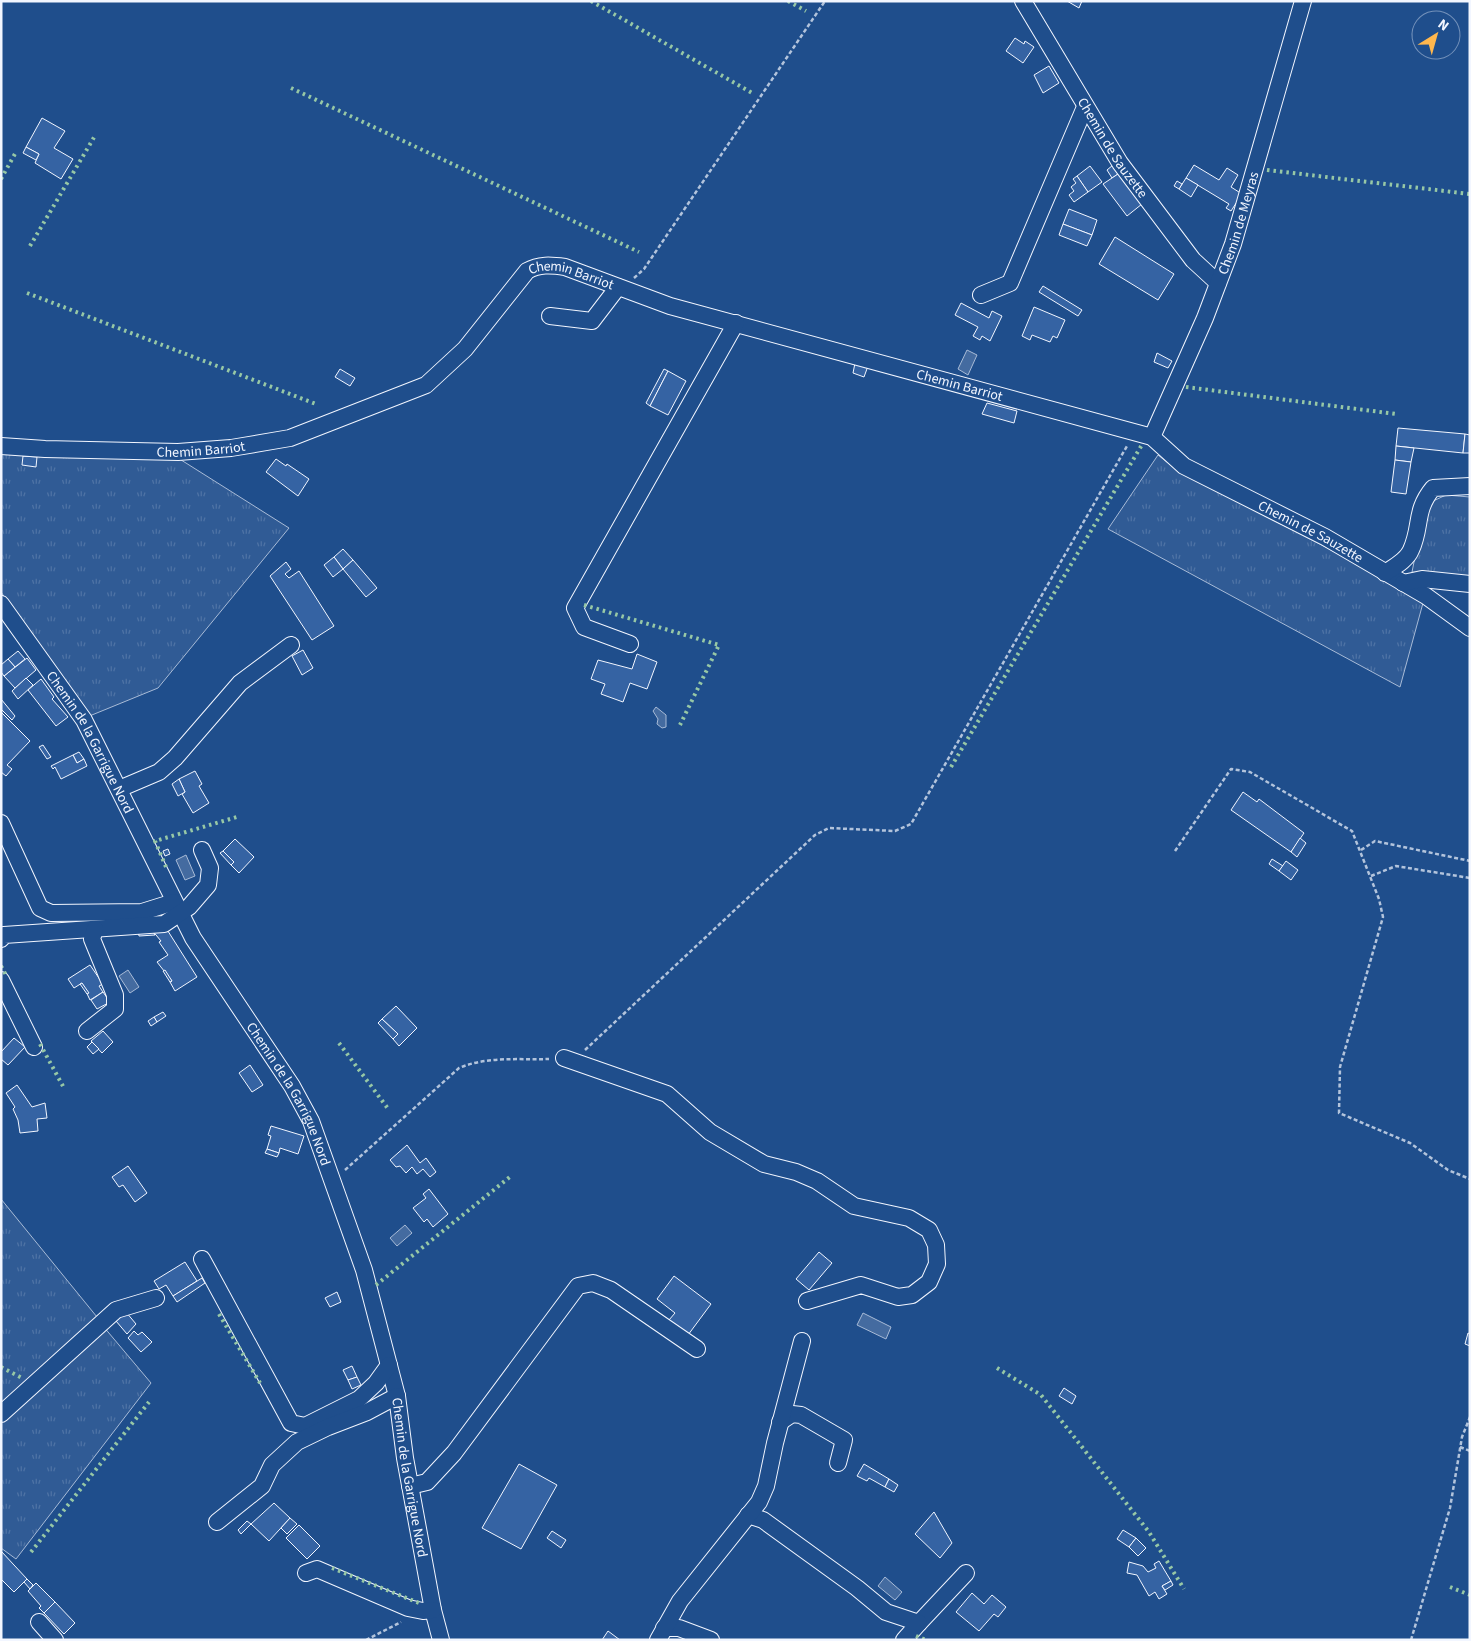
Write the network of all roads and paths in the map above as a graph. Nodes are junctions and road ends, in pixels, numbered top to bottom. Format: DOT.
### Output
graph roads {
  1 [pos="825,1"];
  2 [pos="1023,1"];
  3 [pos="1303,1"];
  4 [pos="1085,107"];
  5 [pos="1218,282"];
  6 [pos="618,287"];
  7 [pos="981,295"];
  8 [pos="550,316"];
  9 [pos="736,323"];
  10 [pos="1135,433"];
  11 [pos="1152,437"];
  12 [pos="1,446"];
  13 [pos="1470,486"];
  14 [pos="1385,573"];
  15 [pos="1403,583"];
  16 [pos="1470,584"];
  17 [pos="1,604"];
  18 [pos="1470,628"];
  19 [pos="630,644"];
  20 [pos="291,645"];
  21 [pos="119,789"];
  22 [pos="1,823"];
  23 [pos="202,850"];
  24 [pos="1361,850"];
  25 [pos="1175,851"];
  26 [pos="1470,861"];
  27 [pos="1371,876"];
  28 [pos="1470,878"];
  29 [pos="177,908"];
  30 [pos="95,929"];
  31 [pos="1,939"];
  32 [pos="1,980"];
  33 [pos="87,1031"];
  34 [pos="34,1047"];
  35 [pos="564,1058"];
  36 [pos="330,1175"];
  37 [pos="1470,1179"];
  38 [pos="202,1259"];
  39 [pos="156,1298"];
  40 [pos="807,1301"];
  41 [pos="802,1341"];
  42 [pos="697,1349"];
  43 [pos="389,1365"];
  44 [pos="397,1396"];
  45 [pos="1,1414"];
  46 [pos="1470,1417"];
  47 [pos="780,1422"];
  48 [pos="1460,1447"];
  49 [pos="1470,1451"];
  50 [pos="838,1463"];
  51 [pos="410,1486"];
  52 [pos="748,1515"];
  53 [pos="217,1522"];
  54 [pos="306,1573"];
  55 [pos="966,1573"];
  56 [pos="428,1611"];
  57 [pos="39,1622"];
  58 [pos="918,1623"];
  59 [pos="661,1634"];
  60 [pos="55,1640"];
  61 [pos="366,1640"];
  62 [pos="441,1640"];
  63 [pos="712,1640"];
  64 [pos="904,1640"];
  65 [pos="1411,1640"];
  1 -- 6 [label="path"];
  2 -- 4 [label="street, Chemin de Sauzette"];
  3 -- 5 [label="street, Chemin de Meyras"];
  4 -- 5 [label="street, Chemin de Sauzette"];
  4 -- 7 [label="street"];
  5 -- 11 [label="street, Chemin de Meyras"];
  6 -- 8 [label="street"];
  6 -- 9 [label="street, Chemin Barriot"];
  6 -- 12 [label="street, Chemin Barriot"];
  9 -- 10 [label="street, Chemin Barriot"];
  9 -- 19 [label="street"];
  10 -- 11 [label="street, Chemin Barriot"];
  10 -- 35 [label="path"];
  11 -- 14 [label="street, Chemin de Sauzette"];
  13 -- 14 [label="street"];
  14 -- 15 [label="street, Chemin de Sauzette"];
  15 -- 16 [label="street"];
  15 -- 18 [label="street, Chemin de Sauzette"];
  17 -- 21 [label="street, Chemin de la Garrigue Nord"];
  20 -- 21 [label="street"];
  21 -- 29 [label="street, Chemin de la Garrigue Nord"];
  22 -- 29 [label="street"];
  23 -- 29 [label="street"];
  24 -- 25 [label="path"];
  24 -- 26 [label="path"];
  24 -- 27 [label="path"];
  27 -- 28 [label="path"];
  27 -- 37 [label="path"];
  29 -- 30 [label="street"];
  29 -- 36 [label="street, Chemin de la Garrigue Nord"];
  30 -- 31 [label="street"];
  30 -- 33 [label="street"];
  32 -- 34 [label="street"];
  35 -- 36 [label="path"];
  35 -- 40 [label="street"];
  36 -- 43 [label="street, Chemin de la Garrigue Nord"];
  38 -- 43 [label="street"];
  39 -- 45 [label="street"];
  41 -- 47 [label="street"];
  42 -- 51 [label="street"];
  43 -- 44 [label="street, Chemin de la Garrigue Nord"];
  44 -- 51 [label="street, Chemin de la Garrigue Nord"];
  44 -- 53 [label="street"];
  46 -- 48 [label="path"];
  47 -- 50 [label="street"];
  47 -- 52 [label="street"];
  48 -- 49 [label="path"];
  48 -- 65 [label="path"];
  51 -- 56 [label="street, Chemin de la Garrigue Nord"];
  52 -- 58 [label="street"];
  52 -- 59 [label="street"];
  54 -- 56 [label="street"];
  55 -- 58 [label="street"];
  56 -- 61 [label="path"];
  56 -- 62 [label="street, Chemin de la Garrigue Nord"];
  57 -- 60 [label="street"];
  58 -- 64 [label="street"];
  59 -- 63 [label="street"];
}
